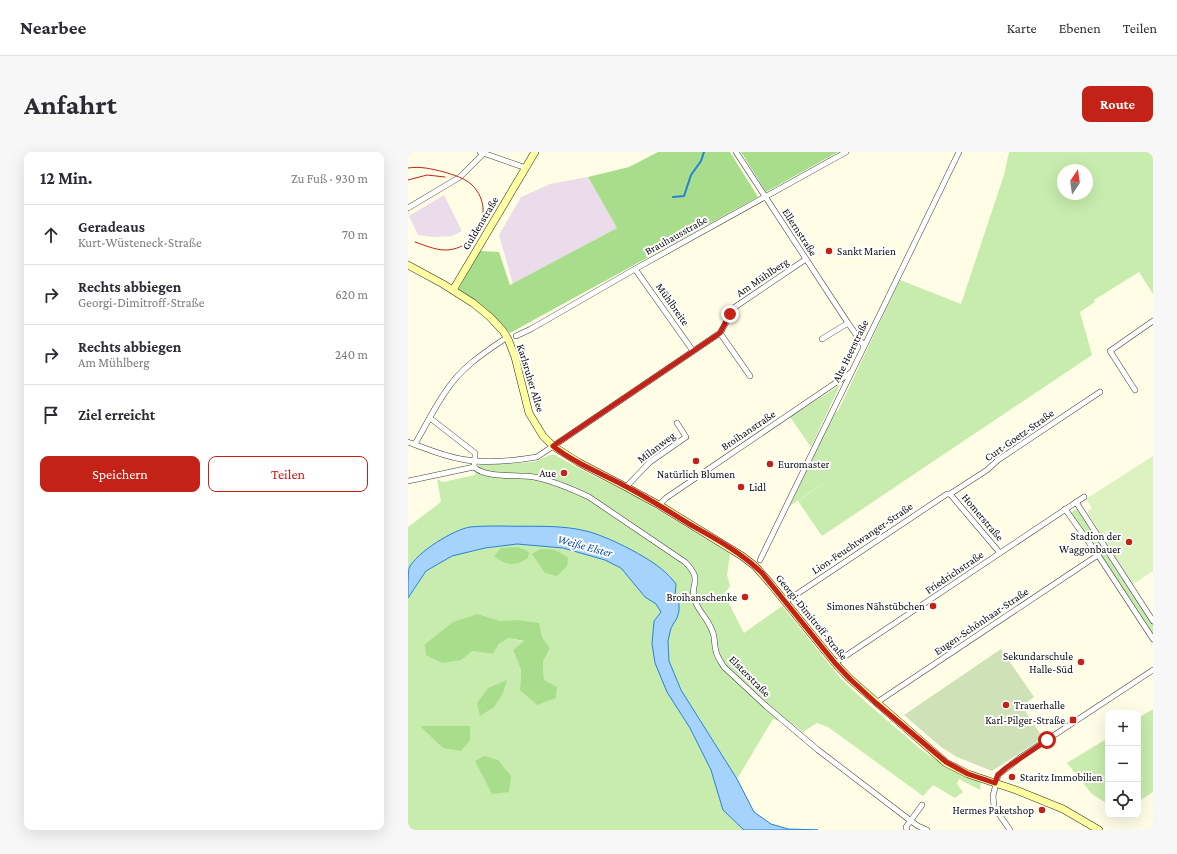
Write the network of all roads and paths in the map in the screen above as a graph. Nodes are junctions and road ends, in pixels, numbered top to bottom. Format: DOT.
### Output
graph roads {
  1 [pos="535,152"];
  2 [pos="736,152"];
  3 [pos="846,152"];
  4 [pos="959,152"];
  5 [pos="482,153"];
  6 [pos="526,168"];
  7 [pos="766,197"];
  8 [pos="408,208"];
  9 [pos="806,259"];
  10 [pos="408,265"];
  11 [pos="635,269"];
  12 [pos="453,290"];
  13 [pos="1153,322"];
  14 [pos="848,323"];
  15 [pos="720,333"];
  16 [pos="516,336"];
  17 [pos="822,339"];
  18 [pos="503,340"];
  19 [pos="864,346"];
  20 [pos="693,352"];
  21 [pos="851,373"];
  22 [pos="750,376"];
  23 [pos="1135,390"];
  24 [pos="1100,392"];
  25 [pos="430,418"];
  26 [pos="677,423"];
  27 [pos="408,442"];
  28 [pos="415,444"];
  29 [pos="553,446"];
  30 [pos="475,460"];
  31 [pos="474,467"];
  32 [pos="408,481"];
  33 [pos="626,487"];
  34 [pos="950,494"];
  35 [pos="1084,497"];
  36 [pos="1076,502"];
  37 [pos="659,505"];
  38 [pos="1065,509"];
  39 [pos="1000,553"];
  40 [pos="1098,555"];
  41 [pos="760,560"];
  42 [pos="785,602"];
  43 [pos="1153,621"];
  44 [pos="1153,639"];
  45 [pos="835,663"];
  46 [pos="1153,670"];
  47 [pos="876,703"];
  48 [pos="995,783"];
  49 [pos="922,805"];
  50 [pos="911,821"];
  51 [pos="907,830"];
  52 [pos="927,830"];
  53 [pos="1010,830"];
  54 [pos="1099,830"];
  1 -- 6 [label="street, Guldenstraße"];
  2 -- 7 [label="street, Ellernstraße"];
  3 -- 7 [label="street, Brauhausstraße"];
  4 -- 19 [label="street, Alte Heerstraße"];
  5 -- 6 [label="street"];
  5 -- 8 [label="street"];
  6 -- 12 [label="street, Guldenstraße"];
  7 -- 9 [label="street, Ellernstraße"];
  7 -- 11 [label="street, Brauhausstraße"];
  9 -- 14 [label="street, Ellernstraße"];
  9 -- 15 [label="street, Am Mühlberg"];
  10 -- 12 [label="street, Karlsruher Allee"];
  11 -- 16 [label="street, Brauhausstraße"];
  11 -- 20 [label="street, Mühlbreite"];
  12 -- 29 [label="street, Karlsruher Allee"];
  13 -- 23 [label="street"];
  14 -- 17 [label="street"];
  14 -- 19 [label="street, Ellernstraße"];
  15 -- 20 [label="street, Am Mühlberg"];
  15 -- 22 [label="street"];
  18 -- 25 [label="street"];
  19 -- 21 [label="street, Alte Heerstraße"];
  20 -- 29 [label="street, Am Mühlberg"];
  21 -- 37 [label="street, Broihanstraße"];
  21 -- 41 [label="street, Alte Heerstraße"];
  24 -- 34 [label="street, Curt-Goetz-Straße"];
  25 -- 28 [label="street"];
  25 -- 30 [label="street"];
  26 -- 33 [label="street, Milanweg"];
  27 -- 28 [label="street"];
  28 -- 30 [label="street"];
  29 -- 30 [label="street"];
  29 -- 33 [label="street, Georgi-Dimitroff-Straße"];
  30 -- 31 [label="street"];
  31 -- 32 [label="street"];
  31 -- 50 [label="street, Elsterstraße"];
  33 -- 37 [label="street, Georgi-Dimitroff-Straße"];
  34 -- 39 [label="street, Homerstraße"];
  34 -- 42 [label="street, Lion-Feuchtwanger-Straße"];
  35 -- 36 [label="street, Friedrichstraße"];
  36 -- 38 [label="street, Friedrichstraße"];
  36 -- 43 [label="street"];
  37 -- 42 [label="street, Georgi-Dimitroff-Straße"];
  38 -- 39 [label="street, Friedrichstraße"];
  38 -- 40 [label="street"];
  39 -- 45 [label="street, Friedrichstraße"];
  40 -- 44 [label="street"];
  40 -- 47 [label="street, Eugen-Schönhaar-Straße"];
  42 -- 45 [label="street, Georgi-Dimitroff-Straße"];
  45 -- 47 [label="street, Georgi-Dimitroff-Straße"];
  46 -- 48 [label="street"];
  47 -- 48 [label="street, Georgi-Dimitroff-Straße"];
  48 -- 53 [label="street"];
  48 -- 54 [label="street, Georgi-Dimitroff-Straße"];
  49 -- 50 [label="street"];
  50 -- 51 [label="street"];
  50 -- 52 [label="street, Elsterstraße"];
}
